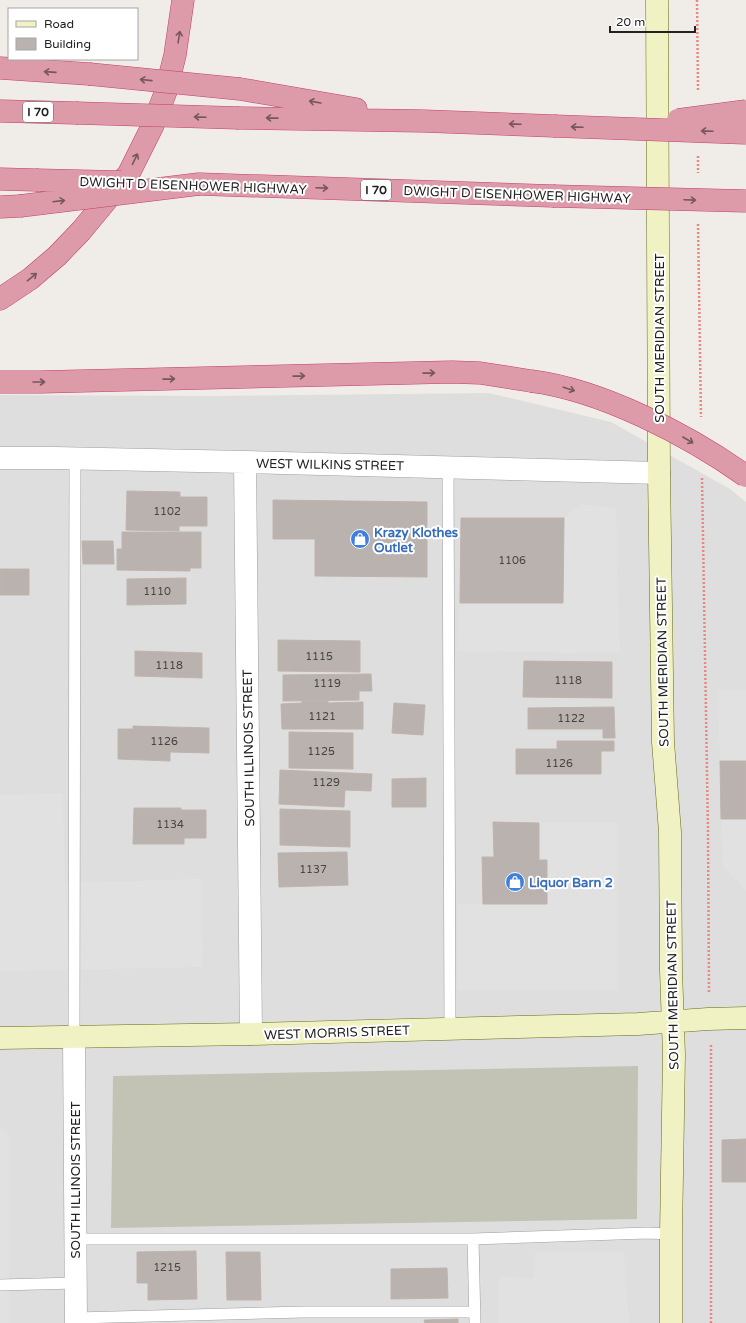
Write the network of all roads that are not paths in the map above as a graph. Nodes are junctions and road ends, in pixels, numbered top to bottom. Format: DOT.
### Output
graph roads {
  1 [pos="183,0"];
  2 [pos="657,0"];
  3 [pos="0,68"];
  4 [pos="0,111"];
  5 [pos="746,111"];
  6 [pos="423,121"];
  7 [pos="614,128"];
  8 [pos="746,133"];
  9 [pos="0,179"];
  10 [pos="199,184"];
  11 [pos="746,201"];
  12 [pos="10,206"];
  13 [pos="0,299"];
  14 [pos="0,382"];
  15 [pos="0,458"];
  16 [pos="75,458"];
  17 [pos="245,462"];
  18 [pos="448,467"];
  19 [pos="659,473"];
  20 [pos="746,476"];
  21 [pos="746,1018"];
  22 [pos="674,1020"];
  23 [pos="450,1028"];
  24 [pos="251,1034"];
  25 [pos="74,1037"];
  26 [pos="0,1038"];
  27 [pos="671,1234"];
  28 [pos="75,1240"];
  29 [pos="473,1240"];
  30 [pos="76,1283"];
  31 [pos="0,1285"];
  32 [pos="475,1318"];
  33 [pos="76,1321"];
  34 [pos="671,1323"];
  13 -- 1 [label="highway, one-way"];
  2 -- 19 [label="main road, SOUTH MERIDIAN STREET"];
  6 -- 3 [label="highway, one-way, bridge"];
  6 -- 4 [label="highway, I 70, one-way, bridge"];
  5 -- 7 [label="highway, bridge"];
  7 -- 6 [label="highway, I 70, one-way, bridge"];
  8 -- 7 [label="highway, I 70, one-way, bridge"];
  9 -- 10 [label="highway, DWIGHT D EISENHOWER HIGHWAY / I 70, bridge"];
  10 -- 11 [label="highway, DWIGHT D EISENHOWER HIGHWAY / I 70, one-way, bridge"];
  12 -- 10 [label="highway, one-way, bridge"];
  14 -- 20 [label="highway, one-way, bridge"];
  15 -- 16 [label="street, WEST WILKINS STREET"];
  16 -- 17 [label="street, WEST WILKINS STREET"];
  16 -- 25 [label="lane"];
  17 -- 18 [label="street, WEST WILKINS STREET"];
  17 -- 24 [label="street, SOUTH ILLINOIS STREET"];
  18 -- 19 [label="street, WEST WILKINS STREET"];
  18 -- 23 [label="lane"];
  19 -- 22 [label="main road, SOUTH MERIDIAN STREET"];
  21 -- 22 [label="main road, WEST MORRIS STREET"];
  22 -- 23 [label="main road, WEST MORRIS STREET"];
  22 -- 27 [label="main road, SOUTH MERIDIAN STREET"];
  23 -- 24 [label="main road, WEST MORRIS STREET"];
  24 -- 25 [label="main road, WEST MORRIS STREET"];
  25 -- 26 [label="main road, WEST MORRIS STREET"];
  25 -- 28 [label="street, SOUTH ILLINOIS STREET"];
  27 -- 29 [label="lane"];
  27 -- 34 [label="main road, SOUTH MERIDIAN STREET"];
  28 -- 29 [label="lane"];
  28 -- 30 [label="street, SOUTH ILLINOIS STREET"];
  29 -- 32 [label="lane"];
  30 -- 31 [label="lane"];
  30 -- 33 [label="street, SOUTH ILLINOIS STREET"];
  32 -- 33 [label="lane"];
}
